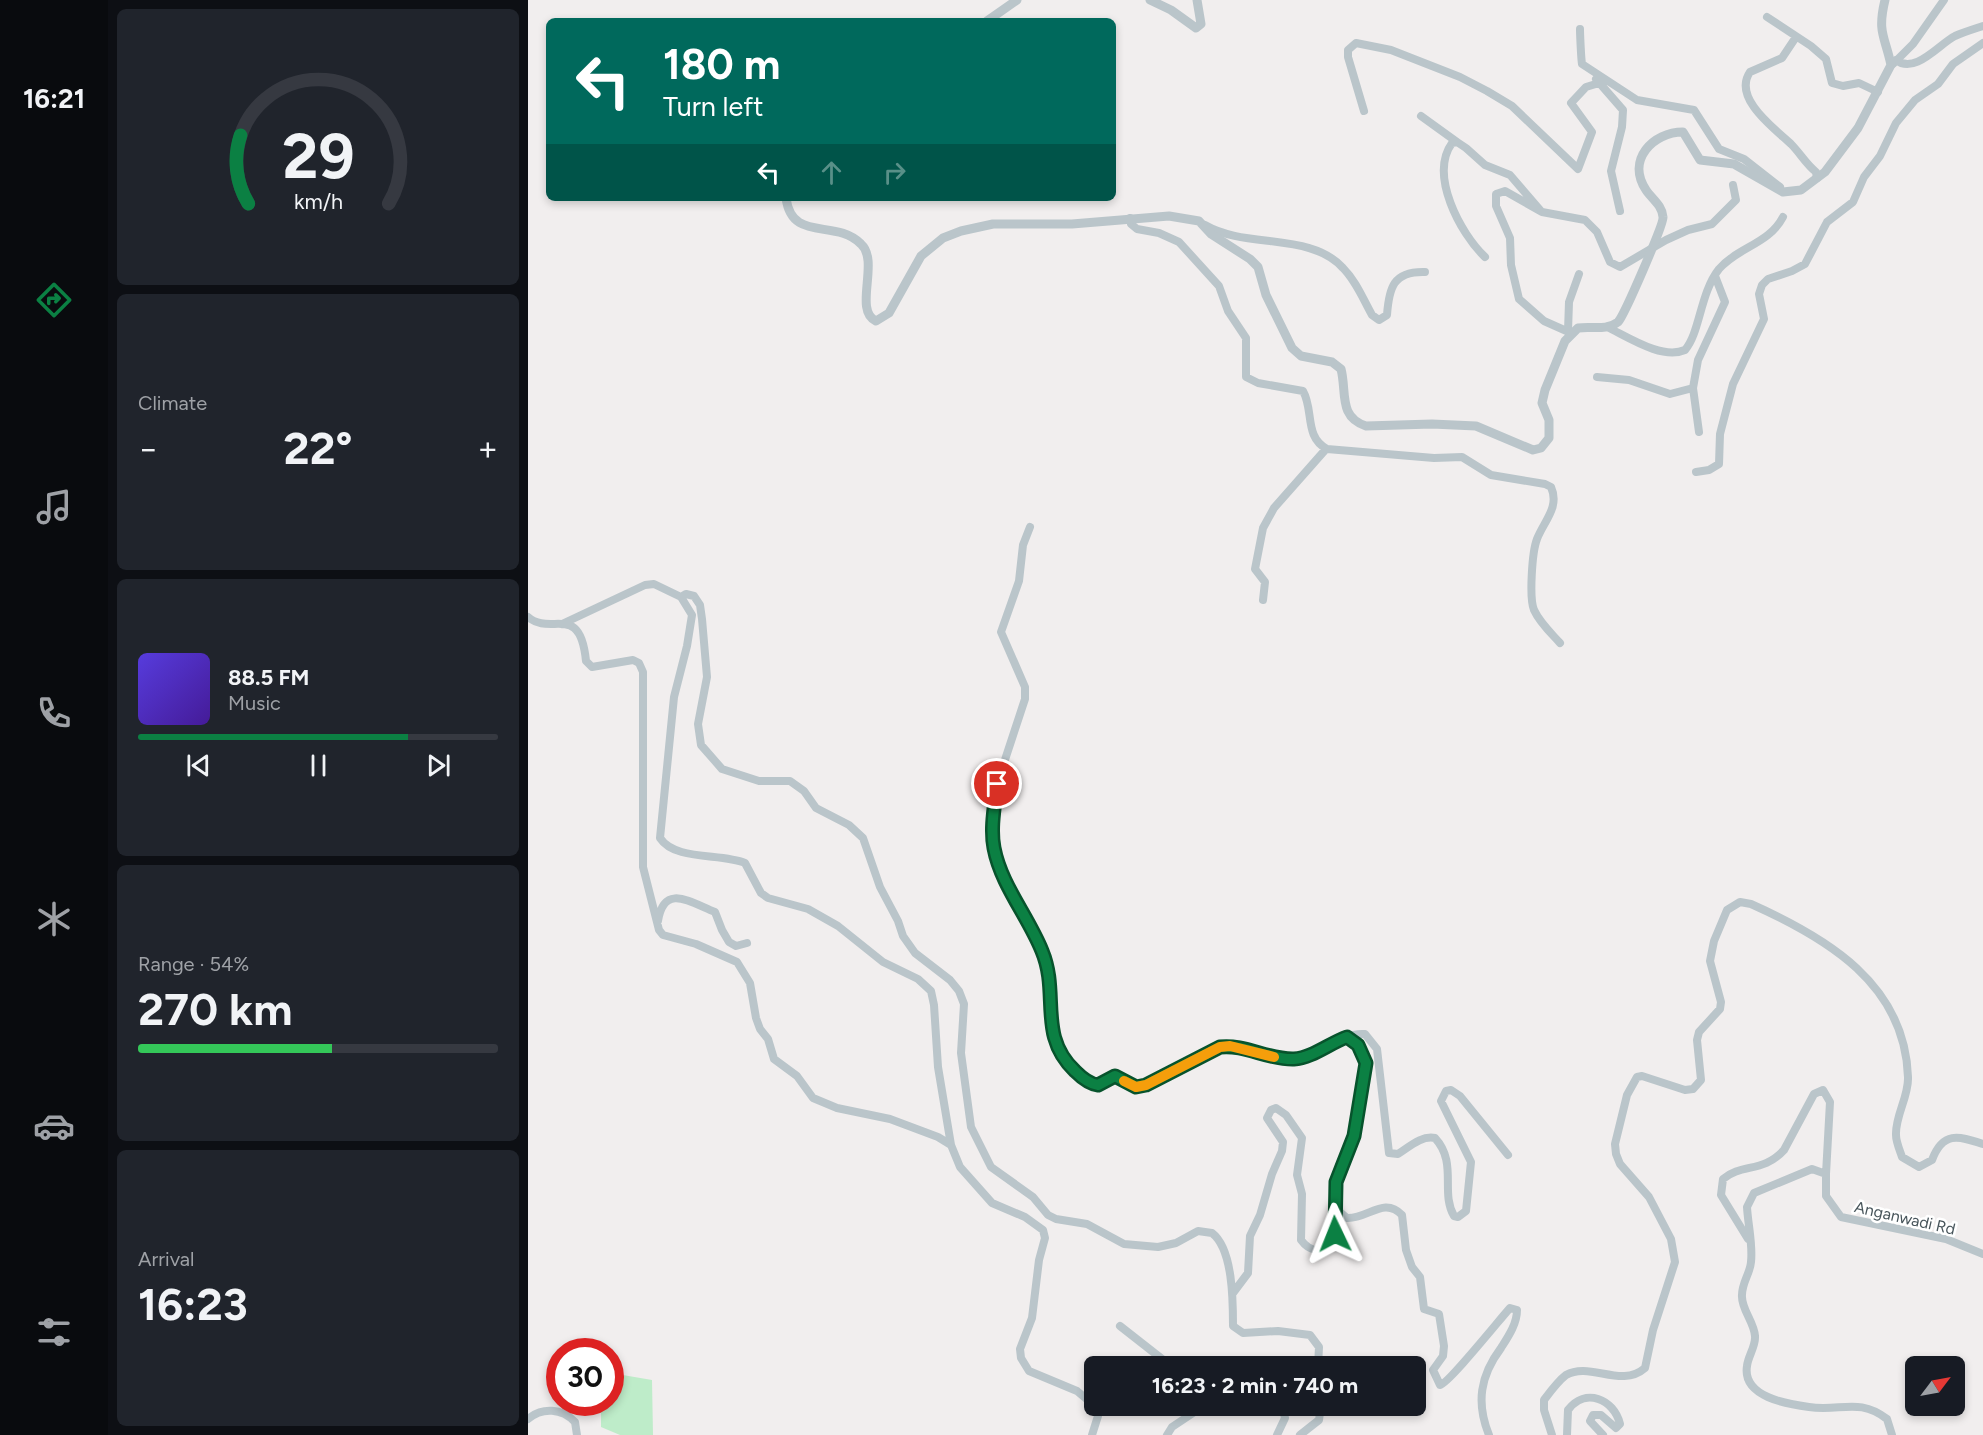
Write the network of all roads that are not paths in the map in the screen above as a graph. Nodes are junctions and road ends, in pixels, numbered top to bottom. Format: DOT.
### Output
graph roads {
  1 [pos="1017,0"];
  2 [pos="1150,0"];
  3 [pos="1197,0"];
  4 [pos="1885,0"];
  5 [pos="1944,0"];
  6 [pos="1767,17"];
  7 [pos="991,18"];
  8 [pos="1983,26"];
  9 [pos="1580,29"];
  10 [pos="1797,37"];
  11 [pos="1983,43"];
  12 [pos="1894,62"];
  13 [pos="1591,70"];
  14 [pos="1599,83"];
  15 [pos="1878,92"];
  16 [pos="1364,111"];
  17 [pos="1421,116"];
  18 [pos="1457,142"];
  19 [pos="1817,178"];
  20 [pos="1733,185"];
  21 [pos="1788,194"];
  22 [pos="786,201"];
  23 [pos="1620,211"];
  24 [pos="1542,212"];
  25 [pos="1130,218"];
  26 [pos="1783,218"];
  27 [pos="1199,221"];
  28 [pos="1651,248"];
  29 [pos="1485,257"];
  30 [pos="1425,272"];
  31 [pos="1579,274"];
  32 [pos="1715,276"];
  33 [pos="1607,327"];
  34 [pos="1569,332"];
  35 [pos="1598,377"];
  36 [pos="1693,388"];
  37 [pos="1699,432"];
  38 [pos="1326,449"];
  39 [pos="1696,472"];
  40 [pos="1030,528"];
  41 [pos="681,597"];
  42 [pos="1263,600"];
  43 [pos="528,617"];
  44 [pos="562,624"];
  45 [pos="1560,643"];
  46 [pos="658,923"];
  47 [pos="747,943"];
  48 [pos="1347,1037"];
  49 [pos="1983,1144"];
  50 [pos="951,1145"];
  51 [pos="1508,1155"];
  52 [pos="1826,1174"];
  53 [pos="1334,1207"];
  54 [pos="1750,1242"];
  55 [pos="1983,1254"];
  56 [pos="1233,1293"];
  57 [pos="1120,1326"];
  58 [pos="1158,1356"];
  59 [pos="1319,1356"];
  60 [pos="1188,1416"];
  61 [pos="1284,1416"];
  62 [pos="1320,1416"];
  63 [pos="528,1419"];
  64 [pos="577,1435"];
  65 [pos="1092,1435"];
  66 [pos="1167,1435"];
  67 [pos="1276,1435"];
  68 [pos="1300,1435"];
  69 [pos="1489,1435"];
  70 [pos="1552,1435"];
  71 [pos="1567,1435"];
  72 [pos="1603,1435"];
  73 [pos="1892,1435"];
  1 -- 7 [label="street"];
  2 -- 3 [label="street"];
  4 -- 12 [label="street"];
  5 -- 12 [label="street"];
  6 -- 10 [label="street"];
  8 -- 12 [label="street"];
  9 -- 13 [label="street"];
  10 -- 15 [label="street"];
  10 -- 19 [label="street"];
  11 -- 39 [label="street"];
  12 -- 15 [label="street"];
  13 -- 14 [label="street"];
  13 -- 21 [label="street"];
  14 -- 16 [label="street"];
  14 -- 23 [label="street"];
  15 -- 19 [label="street"];
  17 -- 18 [label="street"];
  18 -- 24 [label="street"];
  18 -- 29 [label="street"];
  19 -- 21 [label="street"];
  20 -- 28 [label="street"];
  21 -- 28 [label="street"];
  22 -- 25 [label="street"];
  24 -- 28 [label="street"];
  24 -- 34 [label="street"];
  25 -- 27 [label="street"];
  25 -- 38 [label="street"];
  26 -- 32 [label="street"];
  27 -- 30 [label="street"];
  27 -- 34 [label="street"];
  28 -- 33 [label="street"];
  31 -- 34 [label="street"];
  32 -- 33 [label="street"];
  32 -- 36 [label="street"];
  33 -- 34 [label="street"];
  35 -- 36 [label="street"];
  36 -- 37 [label="street"];
  38 -- 42 [label="street"];
  38 -- 45 [label="street"];
  40 -- 48 [label="street"];
  41 -- 44 [label="street"];
  41 -- 50 [label="street"];
  41 -- 56 [label="street"];
  43 -- 44 [label="street"];
  44 -- 46 [label="street"];
  46 -- 47 [label="street"];
  46 -- 50 [label="street"];
  48 -- 51 [label="street"];
  48 -- 53 [label="street"];
  49 -- 70 [label="street"];
  50 -- 65 [label="street"];
  52 -- 54 [label="street"];
  52 -- 54 [label="street, Anganwadi Rd"];
  52 -- 55 [label="street, Anganwadi Rd"];
  53 -- 56 [label="street"];
  53 -- 69 [label="street"];
  54 -- 73 [label="street"];
  56 -- 59 [label="street"];
  57 -- 58 [label="street"];
  60 -- 66 [label="street"];
  61 -- 67 [label="street"];
  62 -- 68 [label="street"];
  63 -- 64 [label="street"];
  71 -- 72 [label="street"];
}
